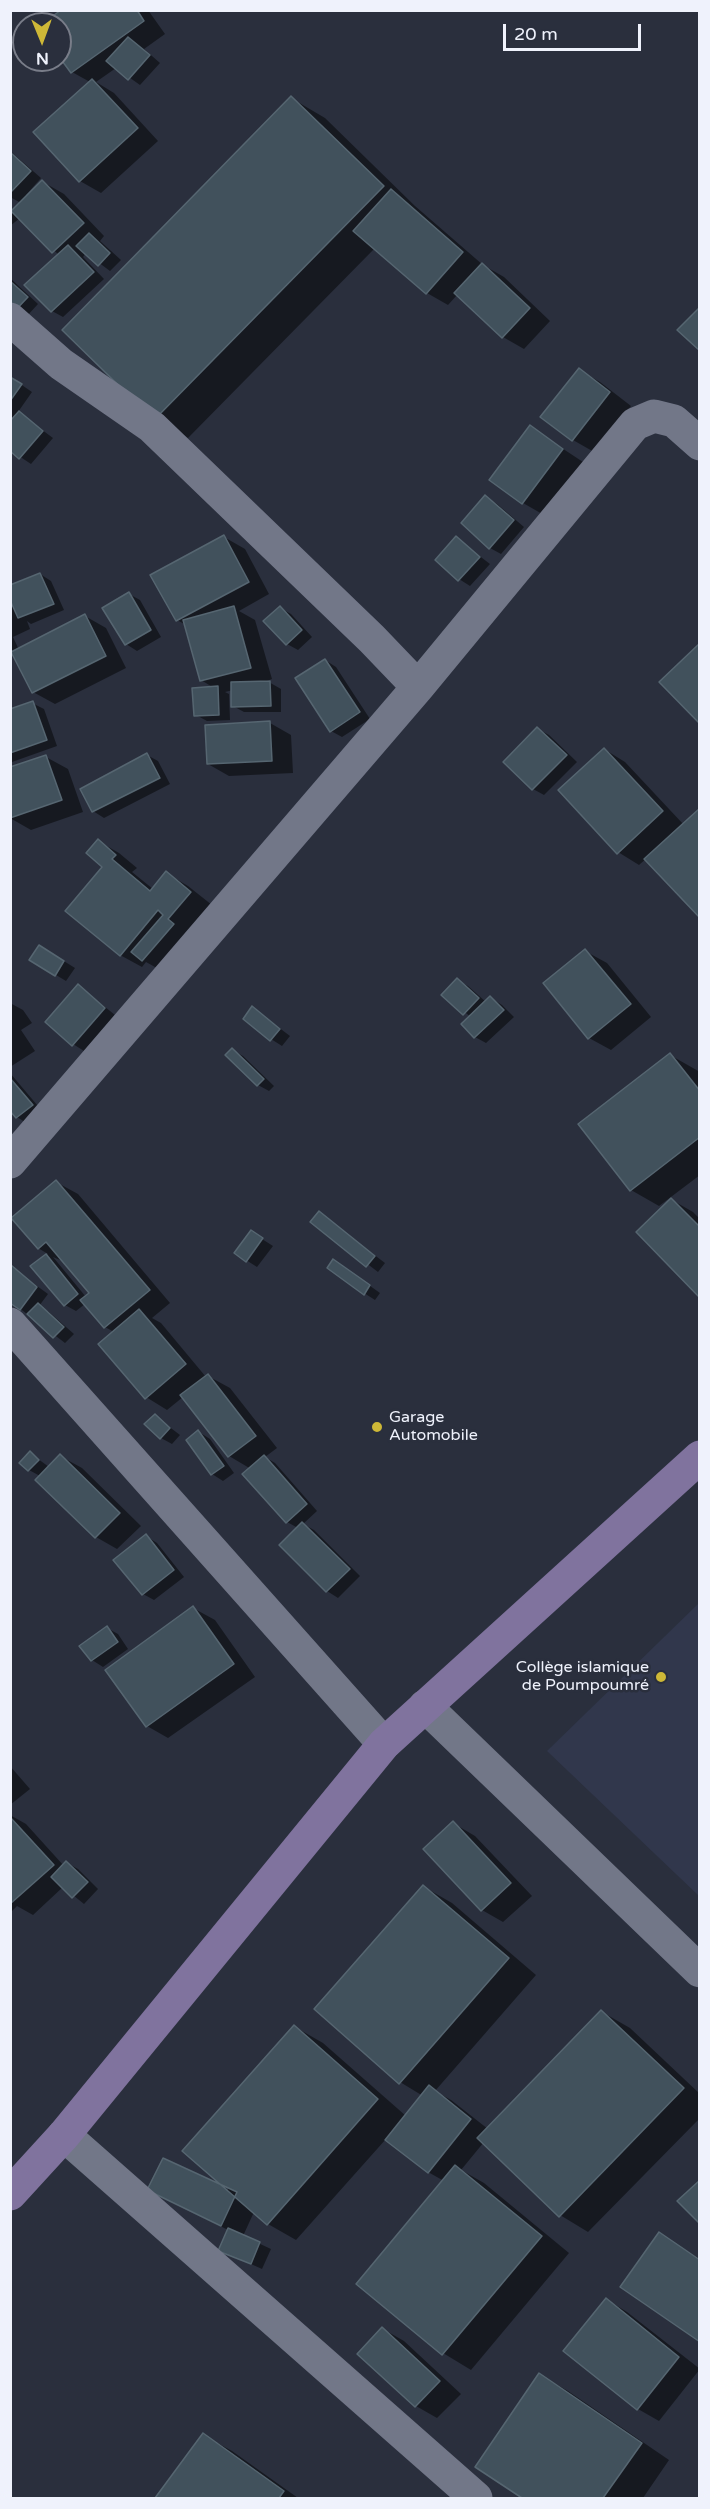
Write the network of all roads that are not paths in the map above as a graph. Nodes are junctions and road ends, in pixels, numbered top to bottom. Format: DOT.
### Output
graph roads {
  1 [pos="10,319"];
  2 [pos="699,444"];
  3 [pos="417,687"];
  4 [pos="10,1162"];
  5 [pos="10,1324"];
  6 [pos="699,1457"];
  7 [pos="425,1706"];
  8 [pos="384,1744"];
  9 [pos="699,1971"];
  10 [pos="64,2135"];
  11 [pos="10,2194"];
  12 [pos="476,2499"];
  1 -- 3 [label="street"];
  2 -- 3 [label="street"];
  3 -- 4 [label="street"];
  5 -- 8 [label="street"];
  6 -- 7 [label="main road"];
  7 -- 8 [label="main road"];
  7 -- 9 [label="street"];
  8 -- 10 [label="main road"];
  10 -- 11 [label="main road"];
  10 -- 12 [label="street"];
}
